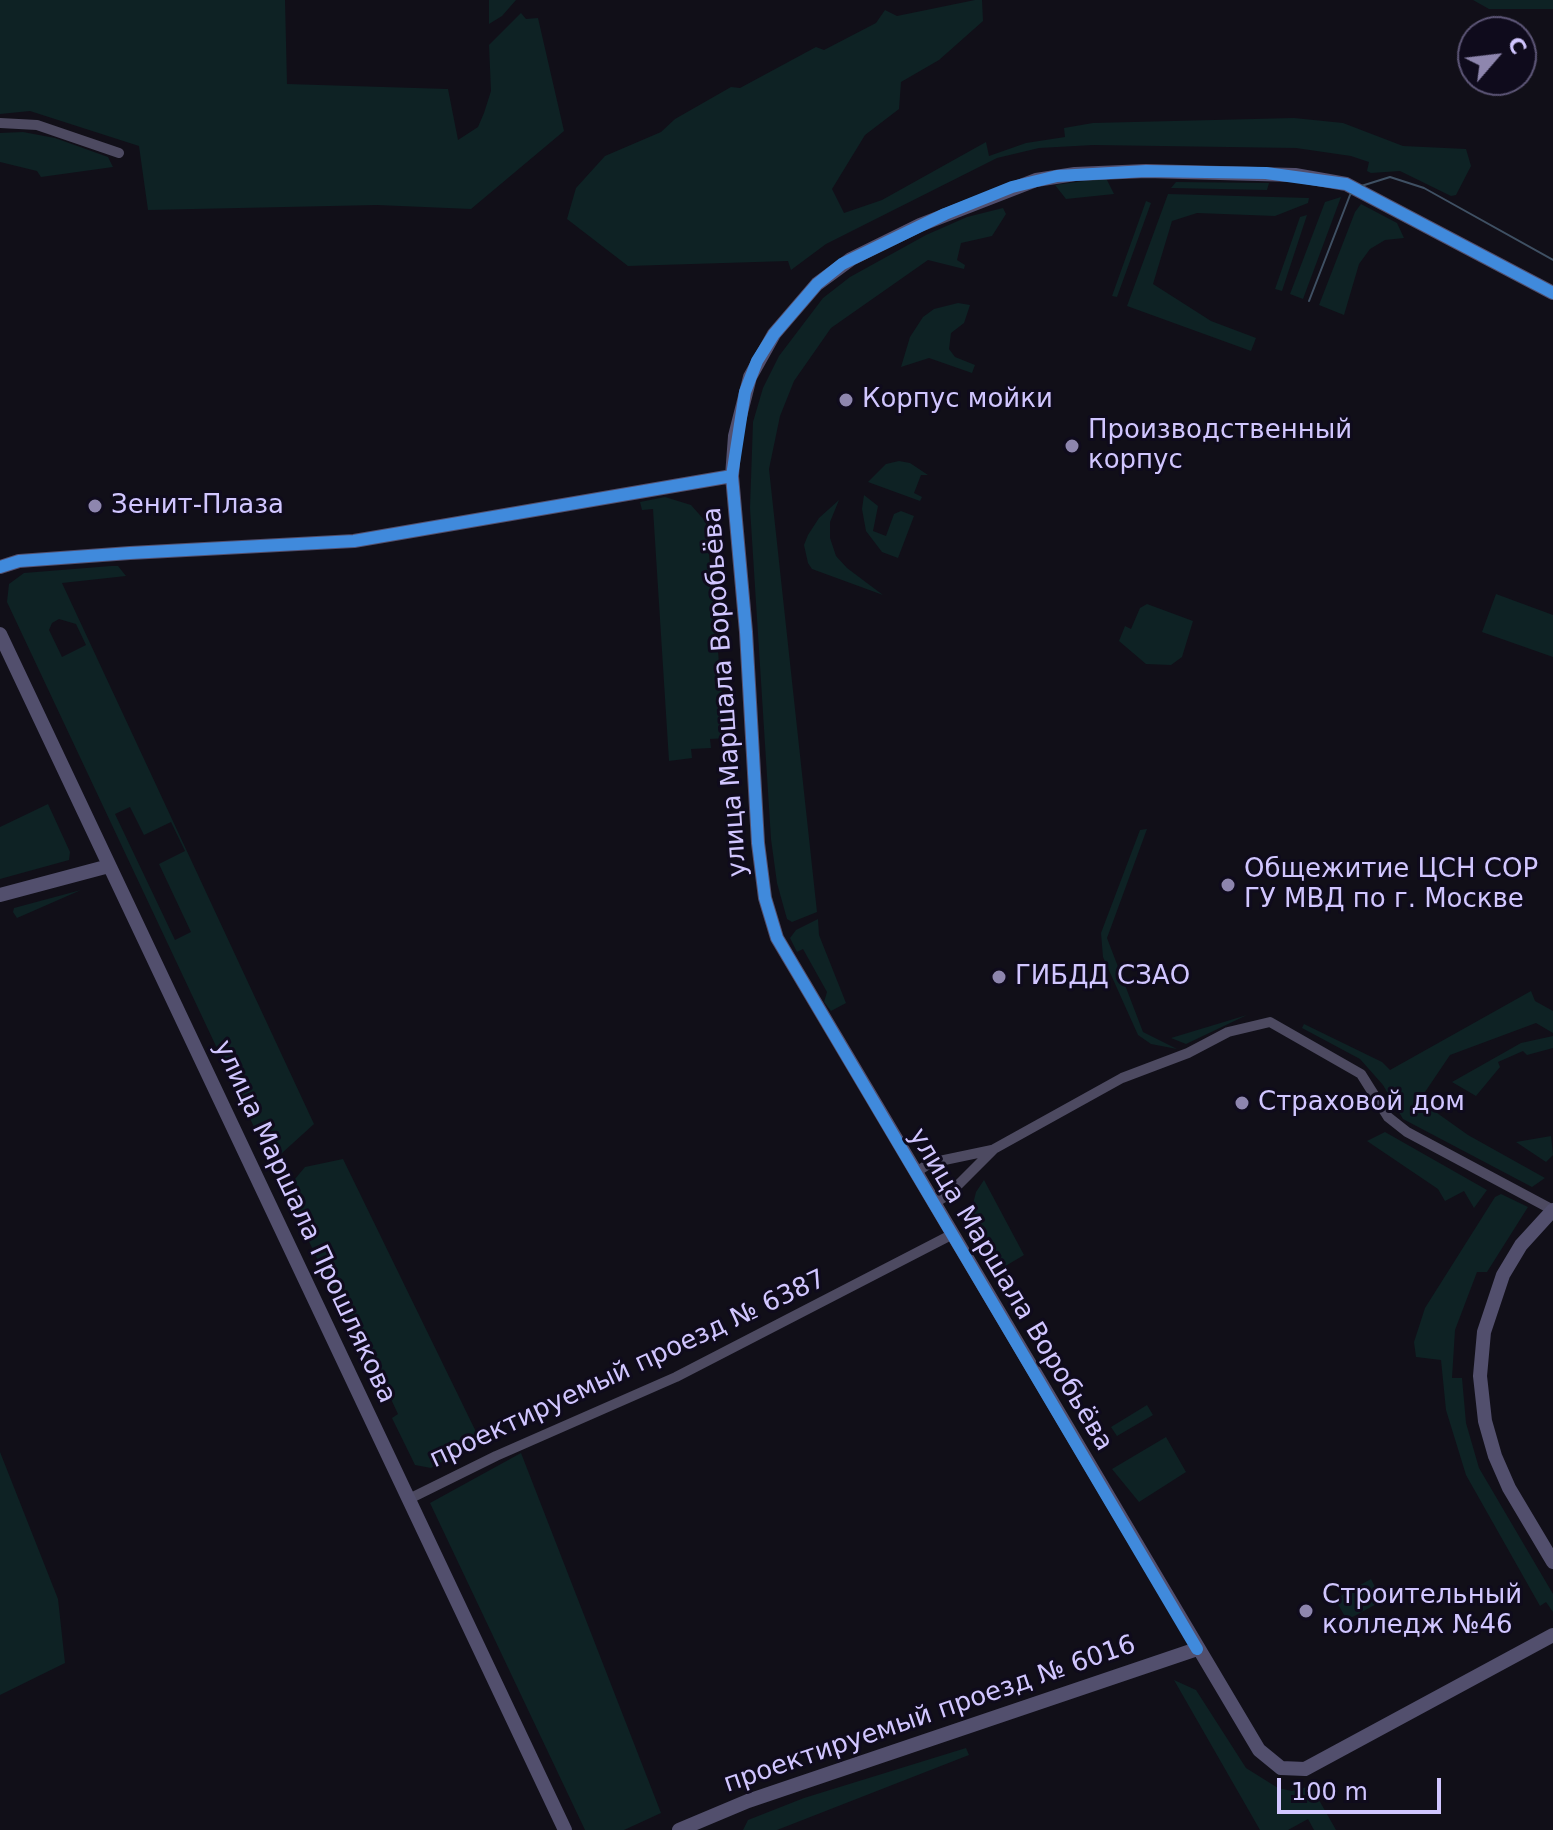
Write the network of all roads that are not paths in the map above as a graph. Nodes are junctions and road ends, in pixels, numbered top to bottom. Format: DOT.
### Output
graph roads {
  1 [pos="0,123"];
  2 [pos="119,153"];
  3 [pos="1553,293"];
  4 [pos="732,476"];
  5 [pos="0,567"];
  6 [pos="0,634"];
  7 [pos="109,866"];
  8 [pos="0,895"];
  9 [pos="994,1149"];
  10 [pos="915,1173"];
  11 [pos="933,1204"];
  12 [pos="1553,1210"];
  13 [pos="951,1235"];
  14 [pos="409,1499"];
  15 [pos="1553,1562"];
  16 [pos="1553,1635"];
  17 [pos="1197,1649"];
  18 [pos="685,1828"];
  19 [pos="565,1830"];
  1 -- 2 [label="street"];
  3 -- 4 [label="street, улица Маршала Воробьёва"];
  4 -- 5 [label="street"];
  4 -- 10 [label="street, улица Маршала Воробьёва"];
  6 -- 7 [label="street, улица Маршала Прошлякова"];
  7 -- 8 [label="street"];
  7 -- 14 [label="street, улица Маршала Прошлякова"];
  9 -- 10 [label="street"];
  9 -- 11 [label="street"];
  9 -- 12 [label="street"];
  10 -- 11 [label="street, улица Маршала Воробьёва"];
  11 -- 13 [label="street, улица Маршала Воробьёва"];
  12 -- 15 [label="street"];
  13 -- 14 [label="street, проектируемый проезд № 6387"];
  13 -- 17 [label="street, улица Маршала Воробьёва"];
  14 -- 19 [label="street, улица Маршала Прошлякова"];
  16 -- 17 [label="street, улица Маршала Воробьёва"];
  17 -- 18 [label="street, проектируемый проезд № 6016"];
}
